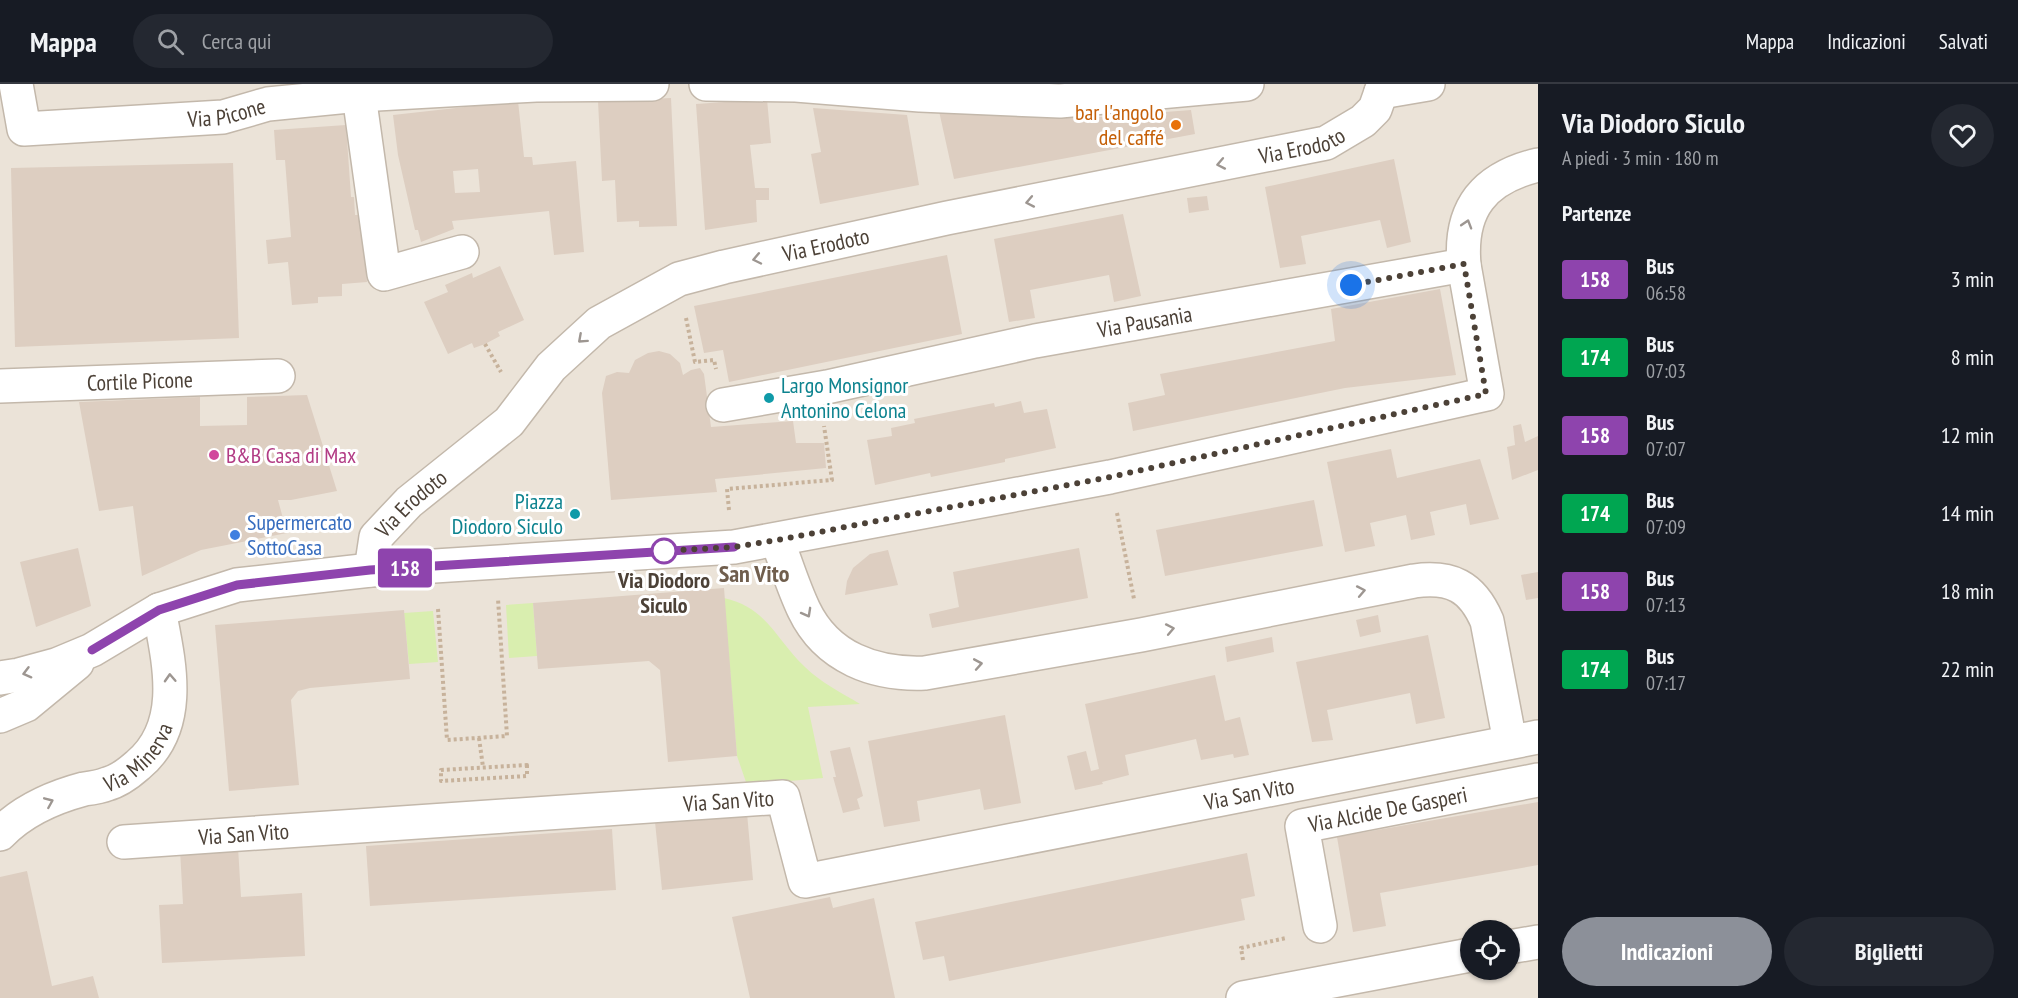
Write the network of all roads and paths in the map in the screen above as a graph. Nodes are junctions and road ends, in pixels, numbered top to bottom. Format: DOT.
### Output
graph roads {
  1 [pos="16,84"];
  2 [pos="652,84"];
  3 [pos="706,84"];
  4 [pos="1247,84"];
  5 [pos="1428,84"];
  6 [pos="1376,88"];
  7 [pos="359,94"];
  8 [pos="12,131"];
  9 [pos="1538,165"];
  10 [pos="462,252"];
  11 [pos="1464,264"];
  12 [pos="679,279"];
  13 [pos="278,376"];
  14 [pos="0,386"];
  15 [pos="723,405"];
  16 [pos="827,442"];
  17 [pos="1110,477"];
  18 [pos="727,489"];
  19 [pos="777,540"];
  20 [pos="495,562"];
  21 [pos="370,570"];
  22 [pos="438,609"];
  23 [pos="159,610"];
  24 [pos="1141,635"];
  25 [pos="92,650"];
  26 [pos="0,678"];
  27 [pos="0,716"];
  28 [pos="478,738"];
  29 [pos="1524,740"];
  30 [pos="483,767"];
  31 [pos="1538,780"];
  32 [pos="0,834"];
  33 [pos="124,842"];
  34 [pos="1307,931"];
  35 [pos="1538,942"];
  36 [pos="1520,945"];
  37 [pos="1241,948"];
  38 [pos="1460,957"];
  39 [pos="1243,998"];
  1 -- 8 [label="street, Via Picone"];
  2 -- 7 [label="street, Via Picone"];
  3 -- 4 [label="street"];
  5 -- 6 [label="street"];
  6 -- 12 [label="street, Via Erodoto, one-way"];
  7 -- 8 [label="street, Via Picone"];
  7 -- 10 [label="street"];
  11 -- 9 [label="street, one-way"];
  11 -- 15 [label="street, Via Pausania"];
  11 -- 17 [label="street"];
  12 -- 15 [label="path"];
  12 -- 21 [label="street, Via Erodoto, one-way"];
  13 -- 14 [label="street, Cortile Picone"];
  16 -- 18 [label="path"];
  17 -- 19 [label="street"];
  17 -- 24 [label="path"];
  19 -- 20 [label="street"];
  19 -- 24 [label="street, Via San Vito, one-way"];
  20 -- 21 [label="street"];
  20 -- 28 [label="path"];
  21 -- 23 [label="street"];
  22 -- 28 [label="path"];
  23 -- 25 [label="street"];
  32 -- 23 [label="street, Via Minerva, one-way"];
  24 -- 29 [label="street, Via San Vito, one-way"];
  25 -- 26 [label="street, one-way"];
  25 -- 27 [label="street"];
  28 -- 30 [label="path"];
  29 -- 33 [label="street, Via San Vito"];
  30 -- 30 [label="path"];
  31 -- 34 [label="street, Via Alcide De Gasperi"];
  34 -- 37 [label="path"];
  35 -- 36 [label="street"];
  38 -- 39 [label="street"];
}
